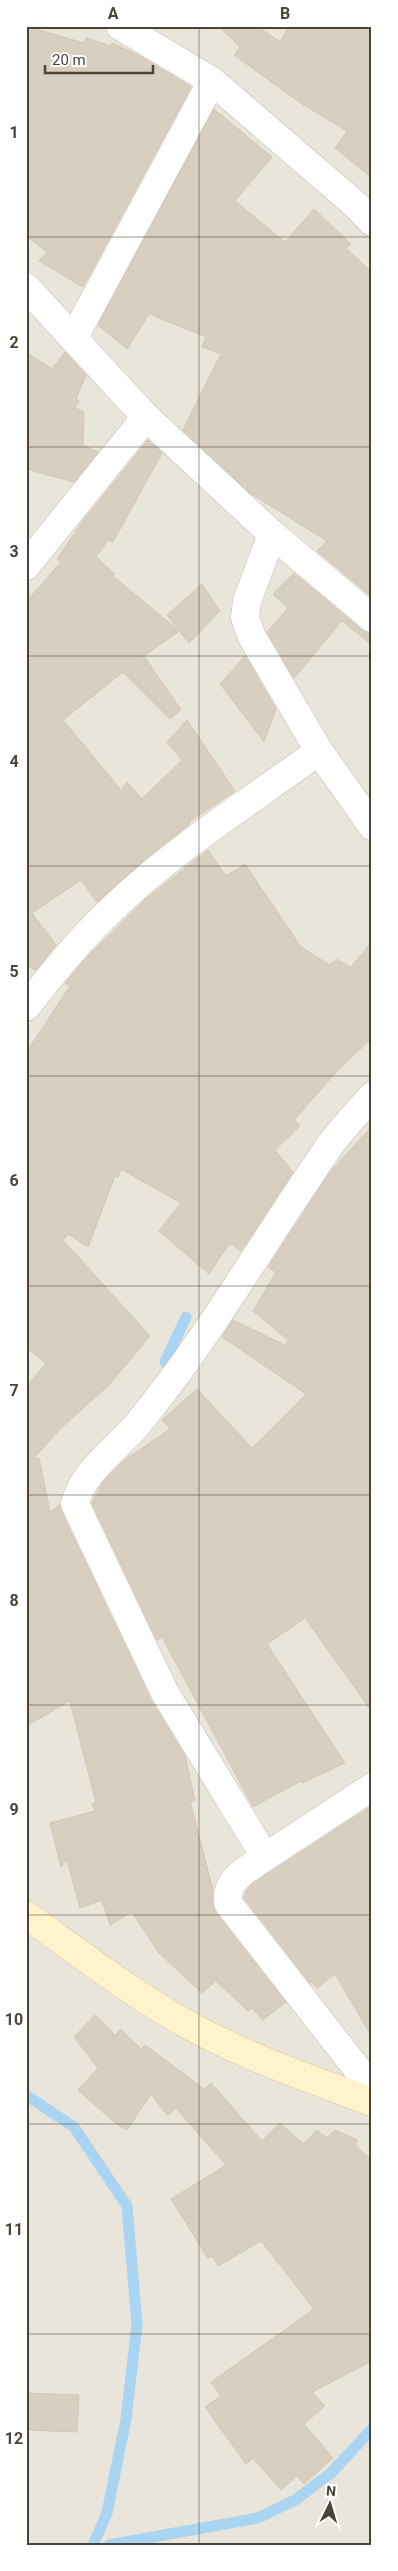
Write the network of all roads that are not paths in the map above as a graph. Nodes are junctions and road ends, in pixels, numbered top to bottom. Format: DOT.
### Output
graph roads {
  1 [pos="120,26"];
  2 [pos="212,81"];
  3 [pos="367,205"];
  4 [pos="26,287"];
  5 [pos="73,339"];
  6 [pos="146,417"];
  7 [pos="272,534"];
  8 [pos="26,566"];
  9 [pos="372,618"];
  10 [pos="319,751"];
  11 [pos="372,826"];
  12 [pos="26,1007"];
  13 [pos="372,1096"];
  14 [pos="372,1787"];
  15 [pos="265,1857"];
  16 [pos="26,1915"];
  17 [pos="372,2088"];
  18 [pos="372,2102"];
  1 -- 2 [label="street"];
  2 -- 3 [label="street"];
  2 -- 5 [label="street"];
  4 -- 5 [label="street"];
  5 -- 6 [label="street"];
  6 -- 7 [label="street"];
  6 -- 8 [label="street"];
  7 -- 9 [label="street"];
  7 -- 10 [label="street"];
  10 -- 11 [label="street"];
  10 -- 12 [label="street"];
  13 -- 15 [label="street"];
  14 -- 15 [label="street"];
  15 -- 17 [label="street"];
  16 -- 18 [label="main road"];
}
